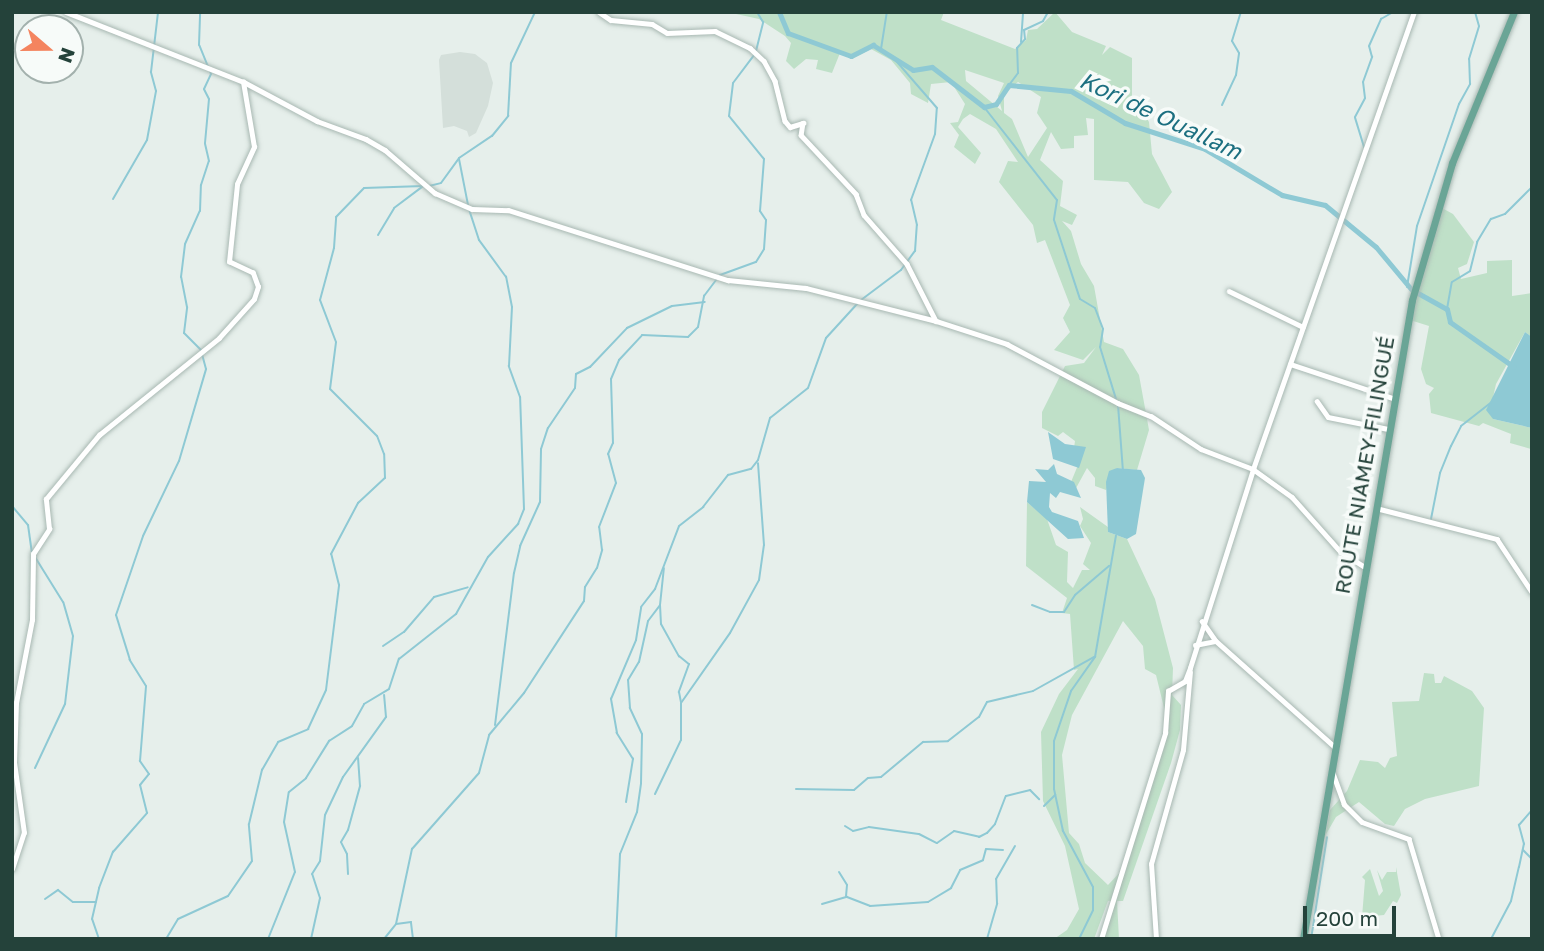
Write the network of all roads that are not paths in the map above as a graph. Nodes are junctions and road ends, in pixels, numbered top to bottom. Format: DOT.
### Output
graph roads {
  1 [pos="66,12"];
  2 [pos="600,12"];
  3 [pos="1415,12"];
  4 [pos="1514,12"];
  5 [pos="244,82"];
  6 [pos="1229,291"];
  7 [pos="936,321"];
  8 [pos="1303,327"];
  9 [pos="1290,364"];
  10 [pos="1393,398"];
  11 [pos="1317,401"];
  12 [pos="1388,429"];
  13 [pos="1253,469"];
  14 [pos="1375,508"];
  15 [pos="1365,568"];
  16 [pos="1532,592"];
  17 [pos="1202,621"];
  18 [pos="1216,641"];
  19 [pos="1195,645"];
  20 [pos="1190,668"];
  21 [pos="1334,746"];
  22 [pos="1331,766"];
  23 [pos="12,869"];
  24 [pos="1101,939"];
  25 [pos="1156,939"];
  26 [pos="1303,939"];
  27 [pos="1439,939"];
  1 -- 5 [label="street"];
  2 -- 7 [label="street"];
  3 -- 8 [label="street"];
  4 -- 10 [label="main road, ROUTE NIAMEY-FILINGUÉ"];
  5 -- 7 [label="street"];
  5 -- 23 [label="street"];
  6 -- 8 [label="street"];
  7 -- 13 [label="street"];
  8 -- 9 [label="street"];
  9 -- 10 [label="street"];
  9 -- 13 [label="street"];
  10 -- 12 [label="main road, ROUTE NIAMEY-FILINGUÉ"];
  11 -- 12 [label="street"];
  12 -- 14 [label="main road, ROUTE NIAMEY-FILINGUÉ"];
  13 -- 15 [label="street"];
  13 -- 17 [label="street"];
  14 -- 15 [label="main road, ROUTE NIAMEY-FILINGUÉ"];
  14 -- 16 [label="street"];
  15 -- 21 [label="main road, ROUTE NIAMEY-FILINGUÉ"];
  17 -- 18 [label="street"];
  17 -- 19 [label="street"];
  18 -- 19 [label="street"];
  18 -- 21 [label="street"];
  19 -- 20 [label="street"];
  20 -- 24 [label="street"];
  20 -- 25 [label="street"];
  21 -- 22 [label="main road, ROUTE NIAMEY-FILINGUÉ"];
  22 -- 26 [label="main road, ROUTE NIAMEY-FILINGUÉ"];
  22 -- 27 [label="street"];
}
